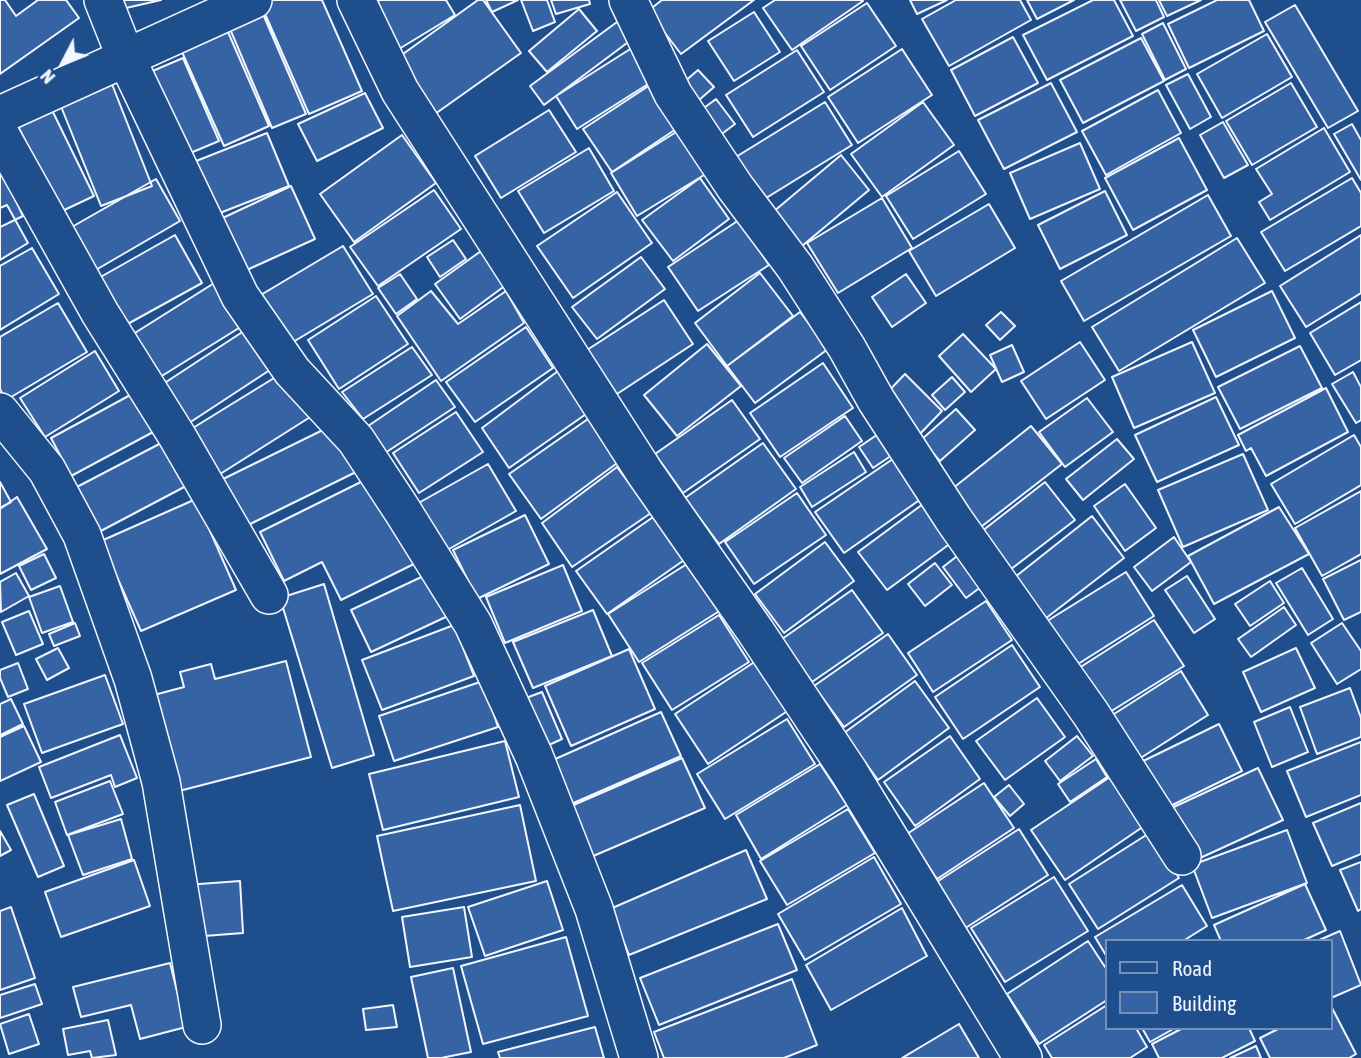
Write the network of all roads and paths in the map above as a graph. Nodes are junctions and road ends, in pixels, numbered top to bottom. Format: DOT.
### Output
graph roads {
  1 [pos="103,0"];
  2 [pos="253,0"];
  3 [pos="356,0"];
  4 [pos="628,0"];
  5 [pos="126,58"];
  6 [pos="0,115"];
  7 [pos="0,134"];
  8 [pos="0,412"];
  9 [pos="269,595"];
  10 [pos="1182,856"];
  11 [pos="202,1025"];
  12 [pos="639,1058"];
  13 [pos="1023,1058"];
  1 -- 5 [label="street"];
  2 -- 5 [label="street"];
  3 -- 13 [label="street"];
  4 -- 10 [label="street"];
  5 -- 6 [label="street"];
  5 -- 12 [label="street"];
  7 -- 9 [label="street"];
  8 -- 11 [label="street"];
}
